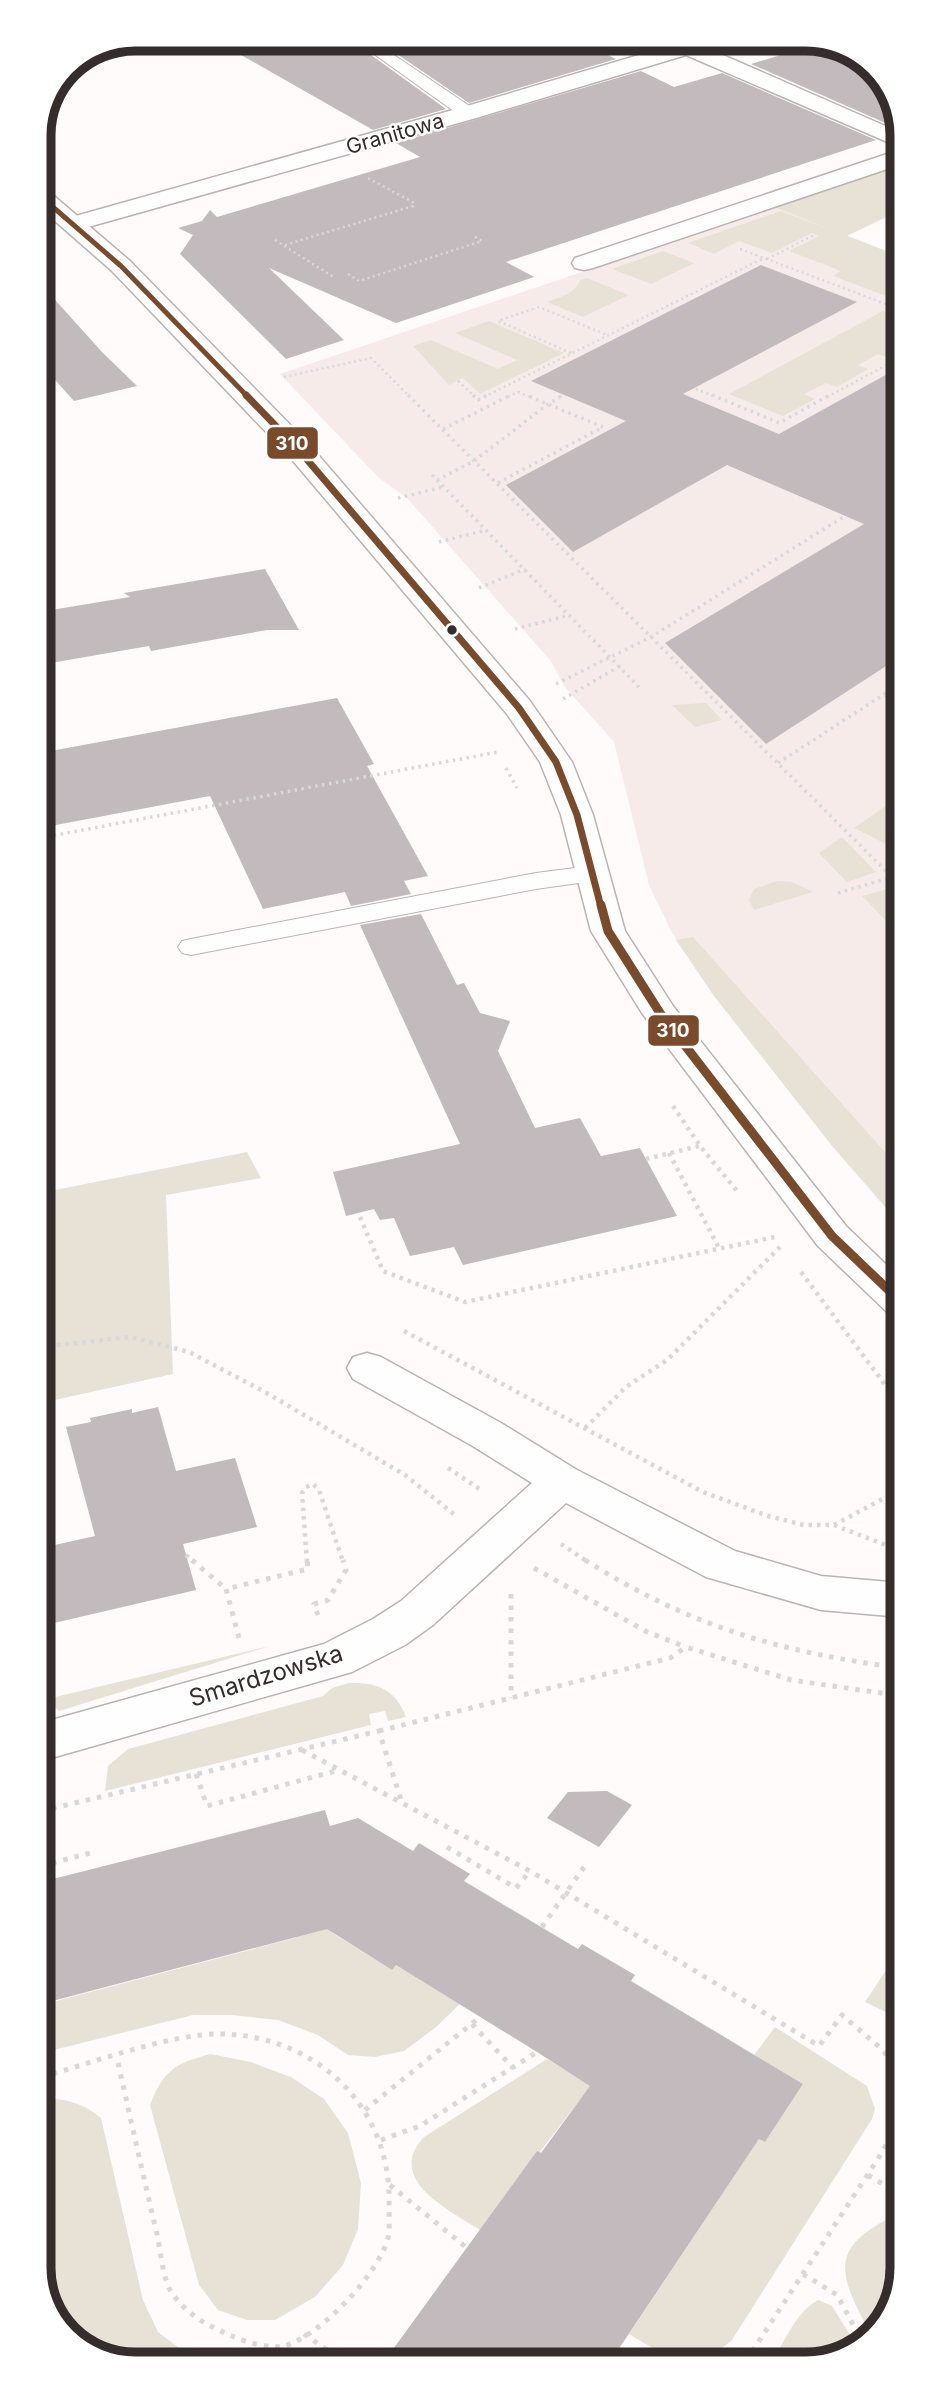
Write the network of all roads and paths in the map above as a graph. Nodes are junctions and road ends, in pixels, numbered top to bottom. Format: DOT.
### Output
graph roads {
  1 [pos="379,51"];
  2 [pos="673,51"];
  3 [pos="695,51"];
  4 [pos="468,113"];
  5 [pos="890,136"];
  6 [pos="324,154"];
  7 [pos="890,161"];
  8 [pos="51,205"];
  9 [pos="73,224"];
  10 [pos="816,234"];
  11 [pos="472,235"];
  12 [pos="275,240"];
  13 [pos="285,245"];
  14 [pos="732,246"];
  15 [pos="765,258"];
  16 [pos="584,263"];
  17 [pos="348,274"];
  18 [pos="335,278"];
  19 [pos="890,305"];
  20 [pos="607,335"];
  21 [pos="572,353"];
  22 [pos="890,363"];
  23 [pos="272,380"];
  24 [pos="458,382"];
  25 [pos="696,389"];
  26 [pos="564,395"];
  27 [pos="478,400"];
  28 [pos="485,404"];
  29 [pos="548,404"];
  30 [pos="443,429"];
  31 [pos="474,461"];
  32 [pos="432,475"];
  33 [pos="436,480"];
  34 [pos="497,484"];
  35 [pos="443,487"];
  36 [pos="398,498"];
  37 [pos="845,516"];
  38 [pos="486,530"];
  39 [pos="439,542"];
  40 [pos="525,569"];
  41 [pos="479,588"];
  42 [pos="570,615"];
  43 [pos="515,629"];
  44 [pos="651,637"];
  45 [pos="611,656"];
  46 [pos="620,666"];
  47 [pos="556,684"];
  48 [pos="639,687"];
  49 [pos="890,690"];
  50 [pos="884,694"];
  51 [pos="890,697"];
  52 [pos="563,699"];
  53 [pos="493,743"];
  54 [pos="778,764"];
  55 [pos="506,767"];
  56 [pos="521,797"];
  57 [pos="51,836"];
  58 [pos="591,874"];
  59 [pos="890,875"];
  60 [pos="890,878"];
  61 [pos="838,893"];
  62 [pos="191,947"];
  63 [pos="668,1100"];
  64 [pos="700,1146"];
  65 [pos="668,1153"];
  66 [pos="646,1159"];
  67 [pos="741,1196"];
  68 [pos="360,1217"];
  69 [pos="766,1227"];
  70 [pos="775,1237"];
  71 [pos="780,1245"];
  72 [pos="719,1248"];
  73 [pos="789,1256"];
  74 [pos="797,1267"];
  75 [pos="890,1291"];
  76 [pos="404,1331"];
  77 [pos="51,1346"];
  78 [pos="367,1368"];
  79 [pos="890,1391"];
  80 [pos="585,1428"];
  81 [pos="562,1481"];
  82 [pos="890,1495"];
  83 [pos="464,1521"];
  84 [pos="833,1525"];
  85 [pos="890,1547"];
  86 [pos="186,1555"];
  87 [pos="526,1564"];
  88 [pos="511,1580"];
  89 [pos="226,1588"];
  90 [pos="890,1599"];
  91 [pos="321,1625"];
  92 [pos="241,1646"];
  93 [pos="685,1647"];
  94 [pos="890,1694"];
  95 [pos="511,1698"];
  96 [pos="379,1731"];
  97 [pos="51,1739"];
  98 [pos="302,1750"];
  99 [pos="340,1770"];
  100 [pos="196,1774"];
  101 [pos="402,1804"];
  102 [pos="51,1809"];
  103 [pos="447,1847"];
  104 [pos="94,1852"];
  105 [pos="51,1863"];
  106 [pos="584,1867"];
  107 [pos="530,1871"];
  108 [pos="566,1892"];
  109 [pos="542,1927"];
  110 [pos="480,2017"];
  111 [pos="472,2024"];
  112 [pos="537,2052"];
  113 [pos="117,2058"];
  114 [pos="890,2060"];
  115 [pos="513,2068"];
  116 [pos="51,2075"];
  117 [pos="365,2110"];
  118 [pos="890,2134"];
  119 [pos="382,2140"];
  120 [pos="867,2175"];
  121 [pos="390,2185"];
  122 [pos="890,2189"];
  123 [pos="467,2248"];
  124 [pos="803,2274"];
  125 [pos="304,2334"];
  126 [pos="858,2334"];
  127 [pos="618,2350"];
  128 [pos="330,2352"];
  129 [pos="621,2352"];
  130 [pos="752,2352"];
  1 -- 4 [label="lane"];
  2 -- 4 [label="street, Granitowa"];
  3 -- 5 [label="street"];
  4 -- 6 [label="street, Granitowa"];
  6 -- 9 [label="street, Granitowa"];
  6 -- 13 [label="path"];
  7 -- 16 [label="street"];
  8 -- 9 [label="street"];
  9 -- 58 [label="street"];
  10 -- 15 [label="path"];
  11 -- 17 [label="path"];
  12 -- 13 [label="path"];
  13 -- 18 [label="path"];
  14 -- 15 [label="path"];
  15 -- 19 [label="path"];
  15 -- 20 [label="path"];
  20 -- 21 [label="path"];
  20 -- 21 [label="path"];
  21 -- 27 [label="path"];
  22 -- 25 [label="path"];
  23 -- 30 [label="path"];
  24 -- 27 [label="path"];
  26 -- 29 [label="path"];
  27 -- 28 [label="path"];
  29 -- 30 [label="path"];
  29 -- 31 [label="path"];
  29 -- 34 [label="path"];
  30 -- 31 [label="path"];
  31 -- 33 [label="path"];
  31 -- 34 [label="path"];
  32 -- 33 [label="path"];
  33 -- 35 [label="path"];
  34 -- 44 [label="path"];
  35 -- 36 [label="path"];
  35 -- 38 [label="path"];
  37 -- 44 [label="path"];
  38 -- 39 [label="path"];
  38 -- 40 [label="path"];
  40 -- 41 [label="path"];
  40 -- 42 [label="path"];
  42 -- 43 [label="path"];
  42 -- 45 [label="path"];
  44 -- 45 [label="path"];
  44 -- 54 [label="path"];
  45 -- 46 [label="path"];
  45 -- 47 [label="path"];
  46 -- 48 [label="path"];
  46 -- 52 [label="path"];
  49 -- 50 [label="path"];
  50 -- 51 [label="path"];
  50 -- 54 [label="path"];
  53 -- 57 [label="path"];
  54 -- 59 [label="path"];
  55 -- 56 [label="path"];
  58 -- 62 [label="lane"];
  58 -- 75 [label="street"];
  60 -- 61 [label="path"];
  63 -- 64 [label="path"];
  64 -- 65 [label="path"];
  64 -- 67 [label="path"];
  65 -- 66 [label="path"];
  65 -- 72 [label="path"];
  68 -- 72 [label="path"];
  69 -- 70 [label="path"];
  70 -- 71 [label="path"];
  70 -- 72 [label="path"];
  71 -- 73 [label="path"];
  71 -- 80 [label="path"];
  74 -- 79 [label="path"];
  76 -- 80 [label="path"];
  77 -- 83 [label="path"];
  78 -- 81 [label="street"];
  80 -- 84 [label="path"];
  81 -- 90 [label="street"];
  81 -- 97 [label="street, Smardzowska"];
  82 -- 84 [label="path"];
  84 -- 85 [label="path"];
  86 -- 89 [label="path"];
  87 -- 93 [label="path"];
  88 -- 95 [label="path"];
  89 -- 91 [label="path"];
  89 -- 92 [label="path"];
  93 -- 94 [label="path"];
  93 -- 95 [label="path"];
  95 -- 96 [label="path"];
  96 -- 98 [label="path"];
  96 -- 101 [label="path"];
  98 -- 99 [label="path"];
  98 -- 100 [label="path"];
  99 -- 100 [label="path"];
  99 -- 101 [label="path"];
  100 -- 102 [label="path"];
  101 -- 107 [label="path"];
  103 -- 107 [label="path"];
  104 -- 105 [label="path"];
  106 -- 108 [label="path"];
  107 -- 108 [label="path"];
  108 -- 109 [label="path"];
  108 -- 114 [label="path"];
  110 -- 111 [label="path"];
  111 -- 115 [label="path"];
  111 -- 117 [label="path"];
  112 -- 115 [label="path"];
  113 -- 116 [label="path"];
  113 -- 117 [label="path"];
  113 -- 125 [label="path"];
  115 -- 119 [label="path"];
  117 -- 119 [label="path"];
  118 -- 120 [label="path"];
  119 -- 121 [label="path"];
  120 -- 122 [label="path"];
  120 -- 124 [label="path"];
  121 -- 123 [label="path"];
  121 -- 125 [label="path"];
  124 -- 126 [label="path"];
  124 -- 130 [label="path"];
  125 -- 128 [label="path"];
  127 -- 129 [label="path"];
}
